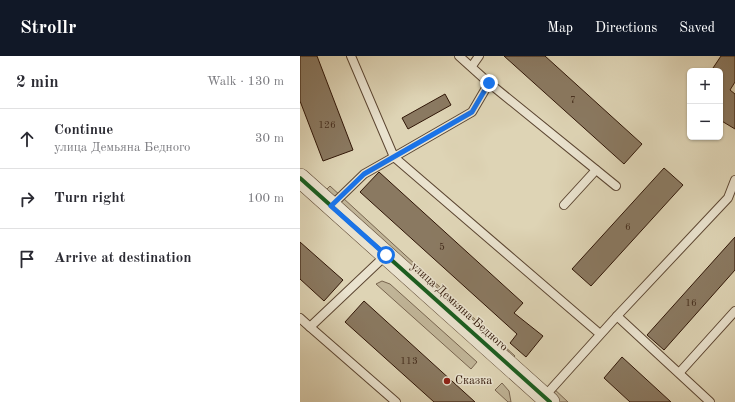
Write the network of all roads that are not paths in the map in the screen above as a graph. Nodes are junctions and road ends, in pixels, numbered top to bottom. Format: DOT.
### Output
graph roads {
  1 [pos="351,56"];
  2 [pos="459,56"];
  3 [pos="479,56"];
  4 [pos="472,66"];
  5 [pos="489,83"];
  6 [pos="394,157"];
  7 [pos="596,170"];
  8 [pos="300,178"];
  9 [pos="735,180"];
  10 [pos="616,186"];
  11 [pos="733,199"];
  12 [pos="564,205"];
  13 [pos="331,206"];
  14 [pos="386,255"];
  15 [pos="735,311"];
  16 [pos="617,316"];
  17 [pos="300,318"];
  18 [pos="310,327"];
  19 [pos="600,334"];
  20 [pos="680,372"];
  21 [pos="547,399"];
  22 [pos="396,402"];
  23 [pos="710,402"];
  1 -- 6 [label="lane"];
  2 -- 4 [label="lane"];
  3 -- 4 [label="lane"];
  4 -- 5 [label="lane"];
  5 -- 6 [label="lane"];
  5 -- 7 [label="lane"];
  6 -- 13 [label="lane"];
  6 -- 19 [label="lane"];
  7 -- 10 [label="lane"];
  7 -- 12 [label="lane"];
  8 -- 13 [label="street, улица Демьяна Бедного"];
  9 -- 11 [label="lane"];
  11 -- 16 [label="lane"];
  13 -- 14 [label="street, улица Демьяна Бедного"];
  14 -- 18 [label="lane"];
  14 -- 21 [label="street, улица Демьяна Бедного"];
  15 -- 20 [label="lane"];
  16 -- 19 [label="lane"];
  16 -- 20 [label="lane"];
  17 -- 18 [label="lane"];
  18 -- 22 [label="lane"];
  19 -- 21 [label="lane"];
  20 -- 23 [label="lane"];
}
